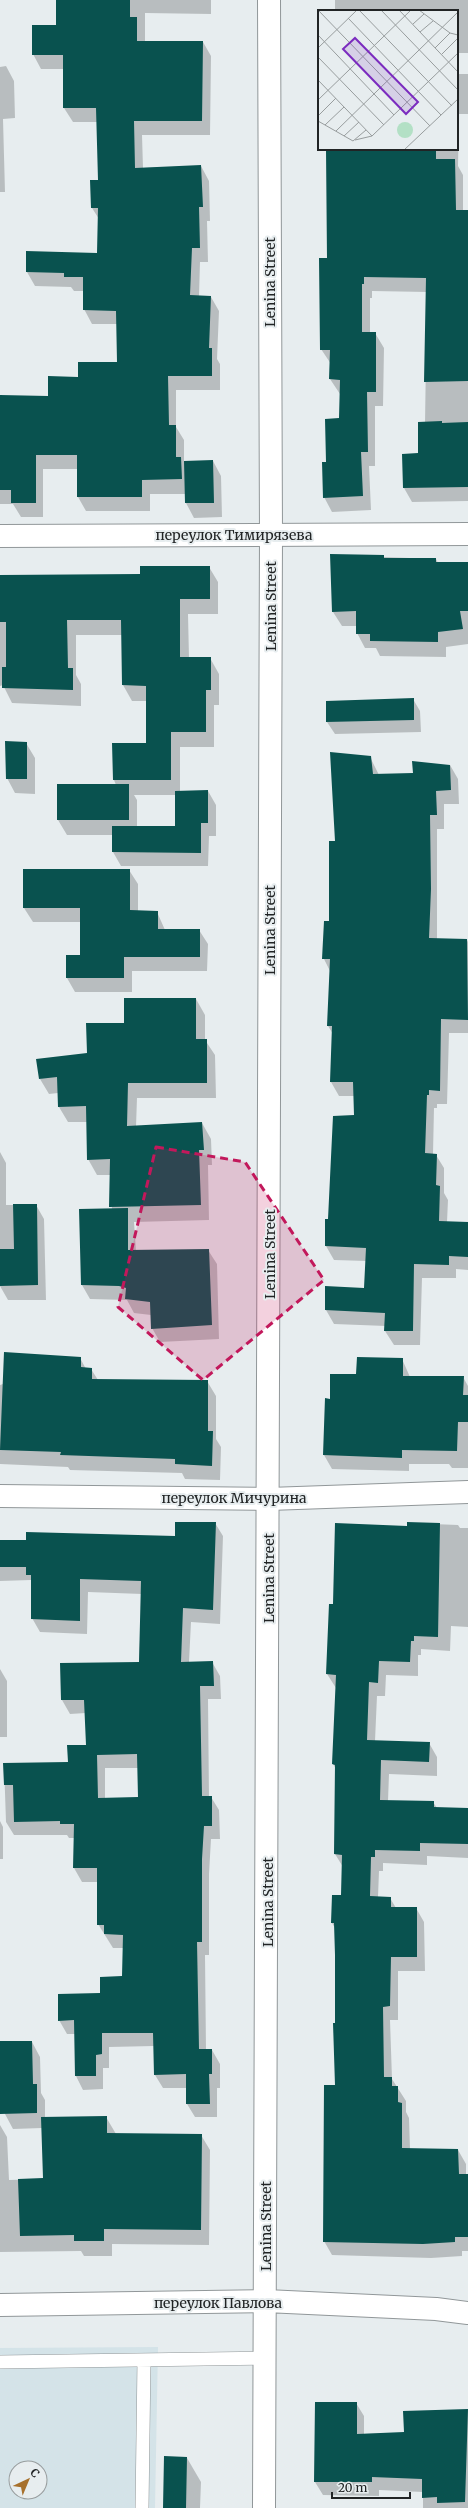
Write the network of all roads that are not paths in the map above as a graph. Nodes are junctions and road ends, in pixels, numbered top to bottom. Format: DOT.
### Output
graph roads {
  1 [pos="269,0"];
  2 [pos="468,534"];
  3 [pos="271,535"];
  4 [pos="0,536"];
  5 [pos="468,1492"];
  6 [pos="0,1496"];
  7 [pos="269,1499"];
  8 [pos="266,2302"];
  9 [pos="0,2305"];
  10 [pos="468,2308"];
  11 [pos="436,2309"];
  12 [pos="468,2313"];
  13 [pos="266,2358"];
  14 [pos="144,2360"];
  15 [pos="0,2362"];
  16 [pos="142,2508"];
  17 [pos="264,2508"];
  1 -- 3 [label="street, Lenina Street"];
  2 -- 3 [label="street, переулок Тимирязева"];
  3 -- 4 [label="street, переулок Тимирязева"];
  3 -- 7 [label="street, Lenina Street"];
  5 -- 7 [label="street, переулок Мичурина"];
  6 -- 7 [label="street, переулок Мичурина"];
  7 -- 8 [label="street, Lenina Street"];
  8 -- 9 [label="street, переулок Павлова"];
  8 -- 11 [label="street, переулок Павлова"];
  8 -- 13 [label="street, Lenina Street"];
  10 -- 11 [label="street, переулок Павлова"];
  11 -- 12 [label="street, переулок Павлова"];
  13 -- 14 [label="lane"];
  13 -- 17 [label="street, Lenina Street"];
  14 -- 15 [label="lane"];
  14 -- 16 [label="lane"];
}
